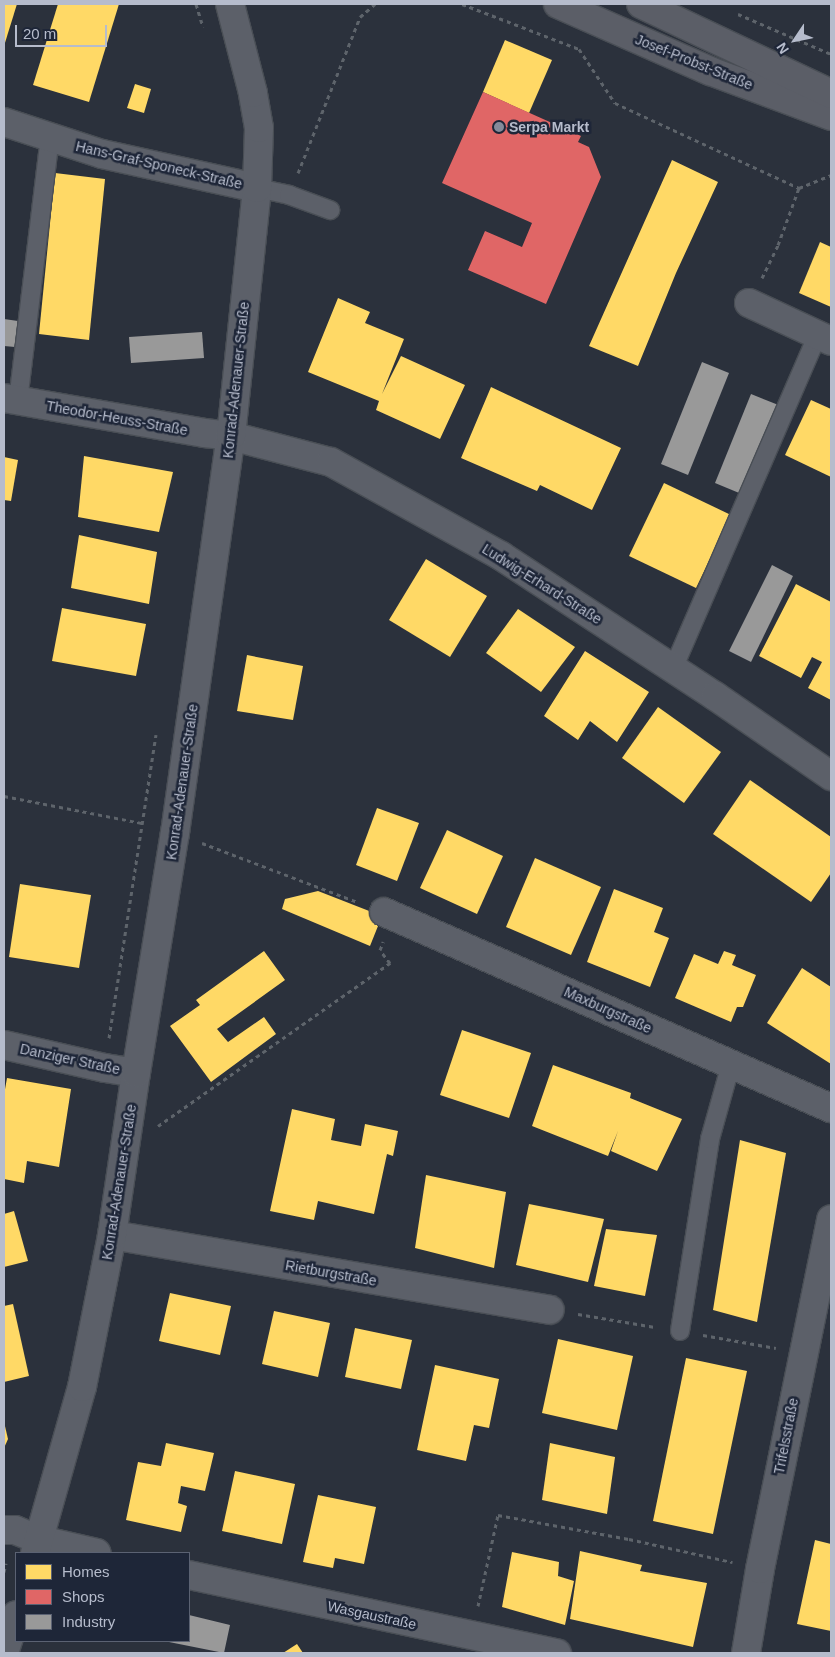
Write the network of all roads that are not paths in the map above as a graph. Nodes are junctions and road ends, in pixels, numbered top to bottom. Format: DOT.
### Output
graph roads {
  1 [pos="230,4"];
  2 [pos="558,4"];
  3 [pos="641,4"];
  4 [pos="831,94"];
  5 [pos="831,116"];
  6 [pos="4,122"];
  7 [pos="50,137"];
  8 [pos="257,188"];
  9 [pos="330,210"];
  10 [pos="749,303"];
  11 [pos="825,338"];
  12 [pos="11,399"];
  13 [pos="231,436"];
  14 [pos="673,669"];
  15 [pos="831,776"];
  16 [pos="384,912"];
  17 [pos="4,1045"];
  18 [pos="731,1064"];
  19 [pos="136,1072"];
  20 [pos="831,1108"];
  21 [pos="831,1220"];
  22 [pos="112,1236"];
  23 [pos="550,1310"];
  24 [pos="680,1331"];
  25 [pos="23,1538"];
  26 [pos="92,1552"];
  27 [pos="190,1575"];
  28 [pos="15,1618"];
  29 [pos="4,1653"];
  30 [pos="556,1653"];
  31 [pos="746,1653"];
  1 -- 8 [label="street, Konrad-Adenauer-Straße"];
  2 -- 5 [label="main road, Josef-Probst-Straße"];
  3 -- 4 [label="main road, Josef-Probst-Straße"];
  6 -- 7 [label="street, Hans-Graf-Sponeck-Straße"];
  7 -- 8 [label="street, Hans-Graf-Sponeck-Straße"];
  7 -- 12 [label="lane"];
  8 -- 9 [label="lane"];
  8 -- 13 [label="street, Konrad-Adenauer-Straße"];
  10 -- 11 [label="street"];
  11 -- 14 [label="lane"];
  12 -- 13 [label="street, Theodor-Heuss-Straße"];
  13 -- 14 [label="street, Ludwig-Erhard-Straße"];
  13 -- 19 [label="street, Konrad-Adenauer-Straße"];
  14 -- 15 [label="street, Ludwig-Erhard-Straße"];
  16 -- 18 [label="street, Maxburgstraße"];
  17 -- 19 [label="street, Danziger Straße"];
  18 -- 20 [label="street, Maxburgstraße"];
  18 -- 24 [label="lane"];
  19 -- 22 [label="street, Konrad-Adenauer-Straße"];
  21 -- 31 [label="street, Trifelsstraße"];
  22 -- 23 [label="street, Rietburgstraße"];
  22 -- 25 [label="street, Konrad-Adenauer-Straße"];
  25 -- 26 [label="street"];
  27 -- 30 [label="street, Wasgaustraße"];
  28 -- 29 [label="street"];
}
